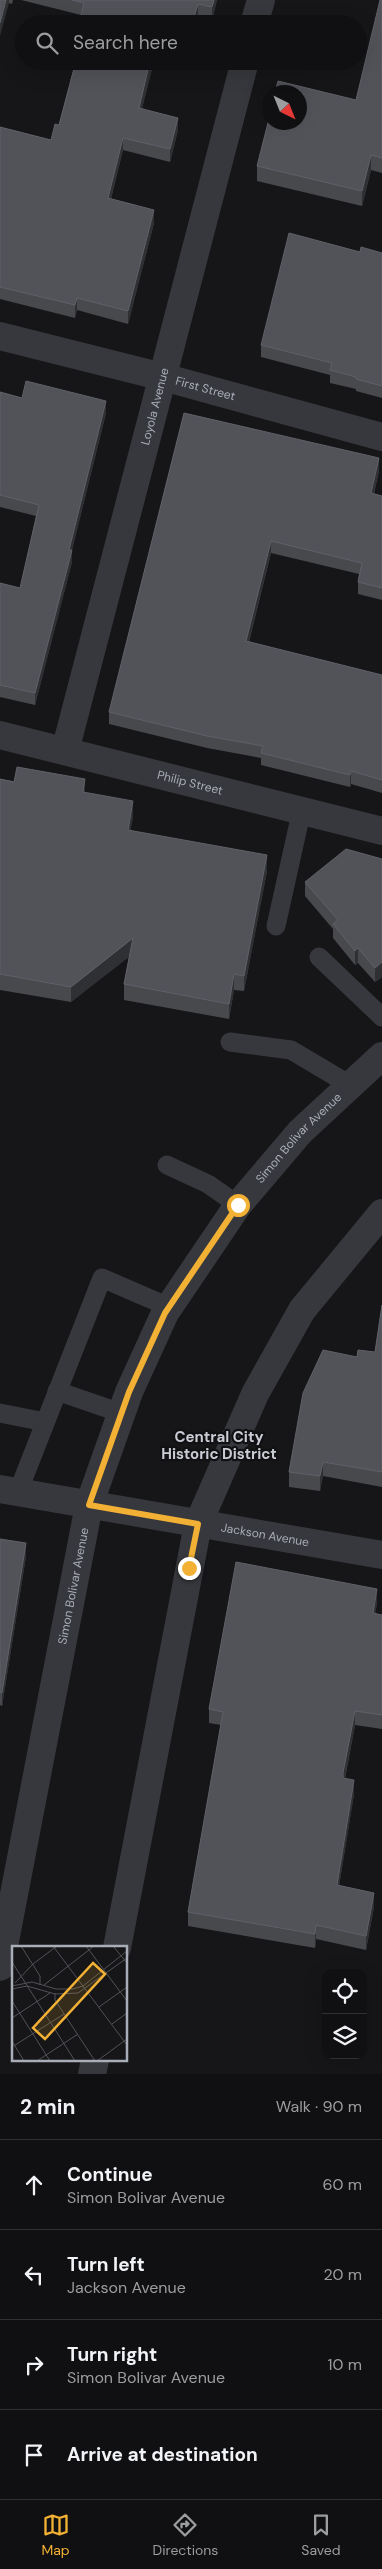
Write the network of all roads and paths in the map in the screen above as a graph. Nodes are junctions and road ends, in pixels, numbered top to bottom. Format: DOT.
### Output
graph roads {
  1 [pos="261,0"];
  2 [pos="257,15"];
  3 [pos="243,70"];
  4 [pos="0,336"];
  5 [pos="163,377"];
  6 [pos="382,437"];
  7 [pos="0,735"];
  8 [pos="65,751"];
  9 [pos="302,809"];
  10 [pos="382,831"];
  11 [pos="276,926"];
  12 [pos="319,957"];
  13 [pos="382,1017"];
  14 [pos="230,1042"];
  15 [pos="382,1056"];
  16 [pos="350,1085"];
  17 [pos="167,1165"];
  18 [pos="238,1205"];
  19 [pos="382,1213"];
  20 [pos="169,1307"];
  21 [pos="57,1390"];
  22 [pos="0,1413"];
  23 [pos="121,1413"];
  24 [pos="45,1422"];
  25 [pos="9,1491"];
  26 [pos="89,1505"];
  27 [pos="198,1524"];
  28 [pos="382,1555"];
  29 [pos="116,1946"];
  30 [pos="0,1966"];
  1 -- 2 [label="street"];
  3 -- 5 [label="street, Loyola Avenue"];
  4 -- 5 [label="street, First Street"];
  5 -- 6 [label="street, First Street"];
  5 -- 8 [label="street, Loyola Avenue"];
  7 -- 8 [label="street, Philip Street"];
  8 -- 9 [label="street, Philip Street"];
  9 -- 10 [label="street, Philip Street"];
  9 -- 11 [label="lane"];
  12 -- 13 [label="lane"];
  14 -- 16 [label="lane"];
  15 -- 16 [label="street, Simon Bolivar Avenue"];
  16 -- 18 [label="street, Simon Bolivar Avenue"];
  17 -- 18 [label="lane"];
  18 -- 20 [label="street, Simon Bolivar Avenue"];
  19 -- 27 [label="street"];
  20 -- 21 [label="lane"];
  20 -- 23 [label="street, Simon Bolivar Avenue"];
  21 -- 23 [label="lane"];
  21 -- 24 [label="lane"];
  22 -- 24 [label="lane"];
  23 -- 26 [label="street, Simon Bolivar Avenue"];
  24 -- 25 [label="lane"];
  25 -- 26 [label="street, Jackson Avenue"];
  26 -- 27 [label="street, Jackson Avenue"];
  26 -- 30 [label="street, Simon Bolivar Avenue"];
  27 -- 28 [label="street, Jackson Avenue"];
  27 -- 29 [label="street"];
}
